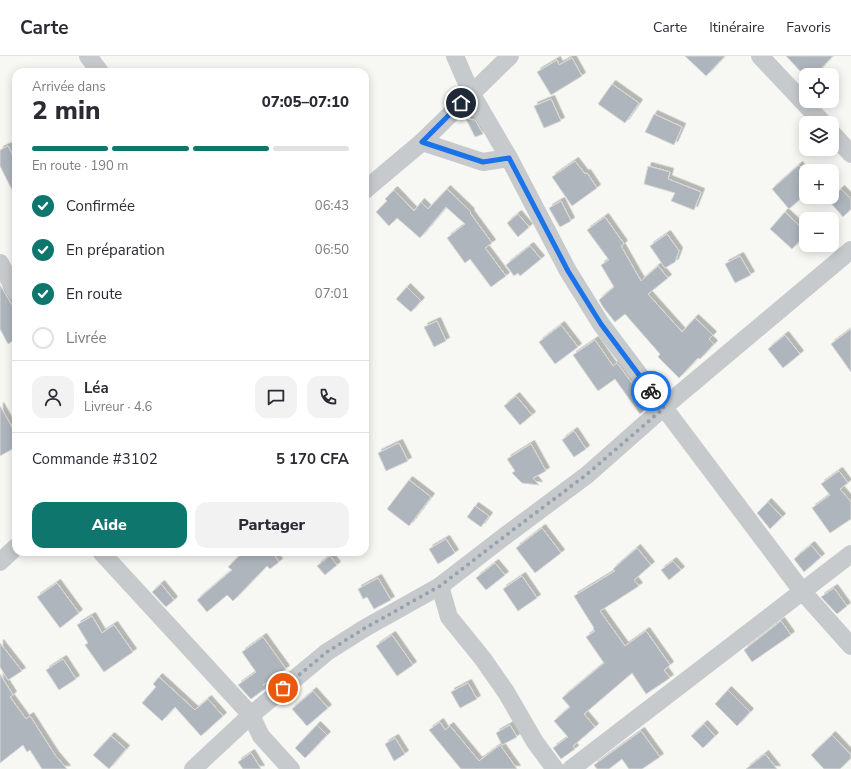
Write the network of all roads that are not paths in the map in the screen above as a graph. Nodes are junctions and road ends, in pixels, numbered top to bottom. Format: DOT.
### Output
graph roads {
  1 [pos="88,56"];
  2 [pos="455,56"];
  3 [pos="510,56"];
  4 [pos="760,56"];
  5 [pos="97,68"];
  6 [pos="471,93"];
  7 [pos="816,116"];
  8 [pos="839,141"];
  9 [pos="422,142"];
  10 [pos="851,154"];
  11 [pos="509,158"];
  12 [pos="369,187"];
  13 [pos="851,250"];
  14 [pos="0,263"];
  15 [pos="12,285"];
  16 [pos="664,408"];
  17 [pos="12,551"];
  18 [pos="851,554"];
  19 [pos="105,556"];
  20 [pos="0,562"];
  21 [pos="440,586"];
  22 [pos="802,591"];
  23 [pos="851,646"];
  24 [pos="251,715"];
  25 [pos="193,769"];
  26 [pos="291,769"];
  27 [pos="555,769"];
  28 [pos="571,769"];
  1 -- 5 [label="street"];
  2 -- 6 [label="street"];
  3 -- 6 [label="street"];
  4 -- 7 [label="street"];
  6 -- 9 [label="street"];
  6 -- 11 [label="street"];
  8 -- 10 [label="street"];
  9 -- 11 [label="street"];
  9 -- 12 [label="street"];
  11 -- 16 [label="street"];
  13 -- 16 [label="street"];
  14 -- 15 [label="street"];
  16 -- 21 [label="street"];
  16 -- 22 [label="street"];
  17 -- 20 [label="street"];
  18 -- 22 [label="street"];
  19 -- 24 [label="street"];
  21 -- 24 [label="street"];
  21 -- 27 [label="street"];
  22 -- 23 [label="street"];
  22 -- 28 [label="street"];
  24 -- 25 [label="street"];
  24 -- 26 [label="street"];
}
